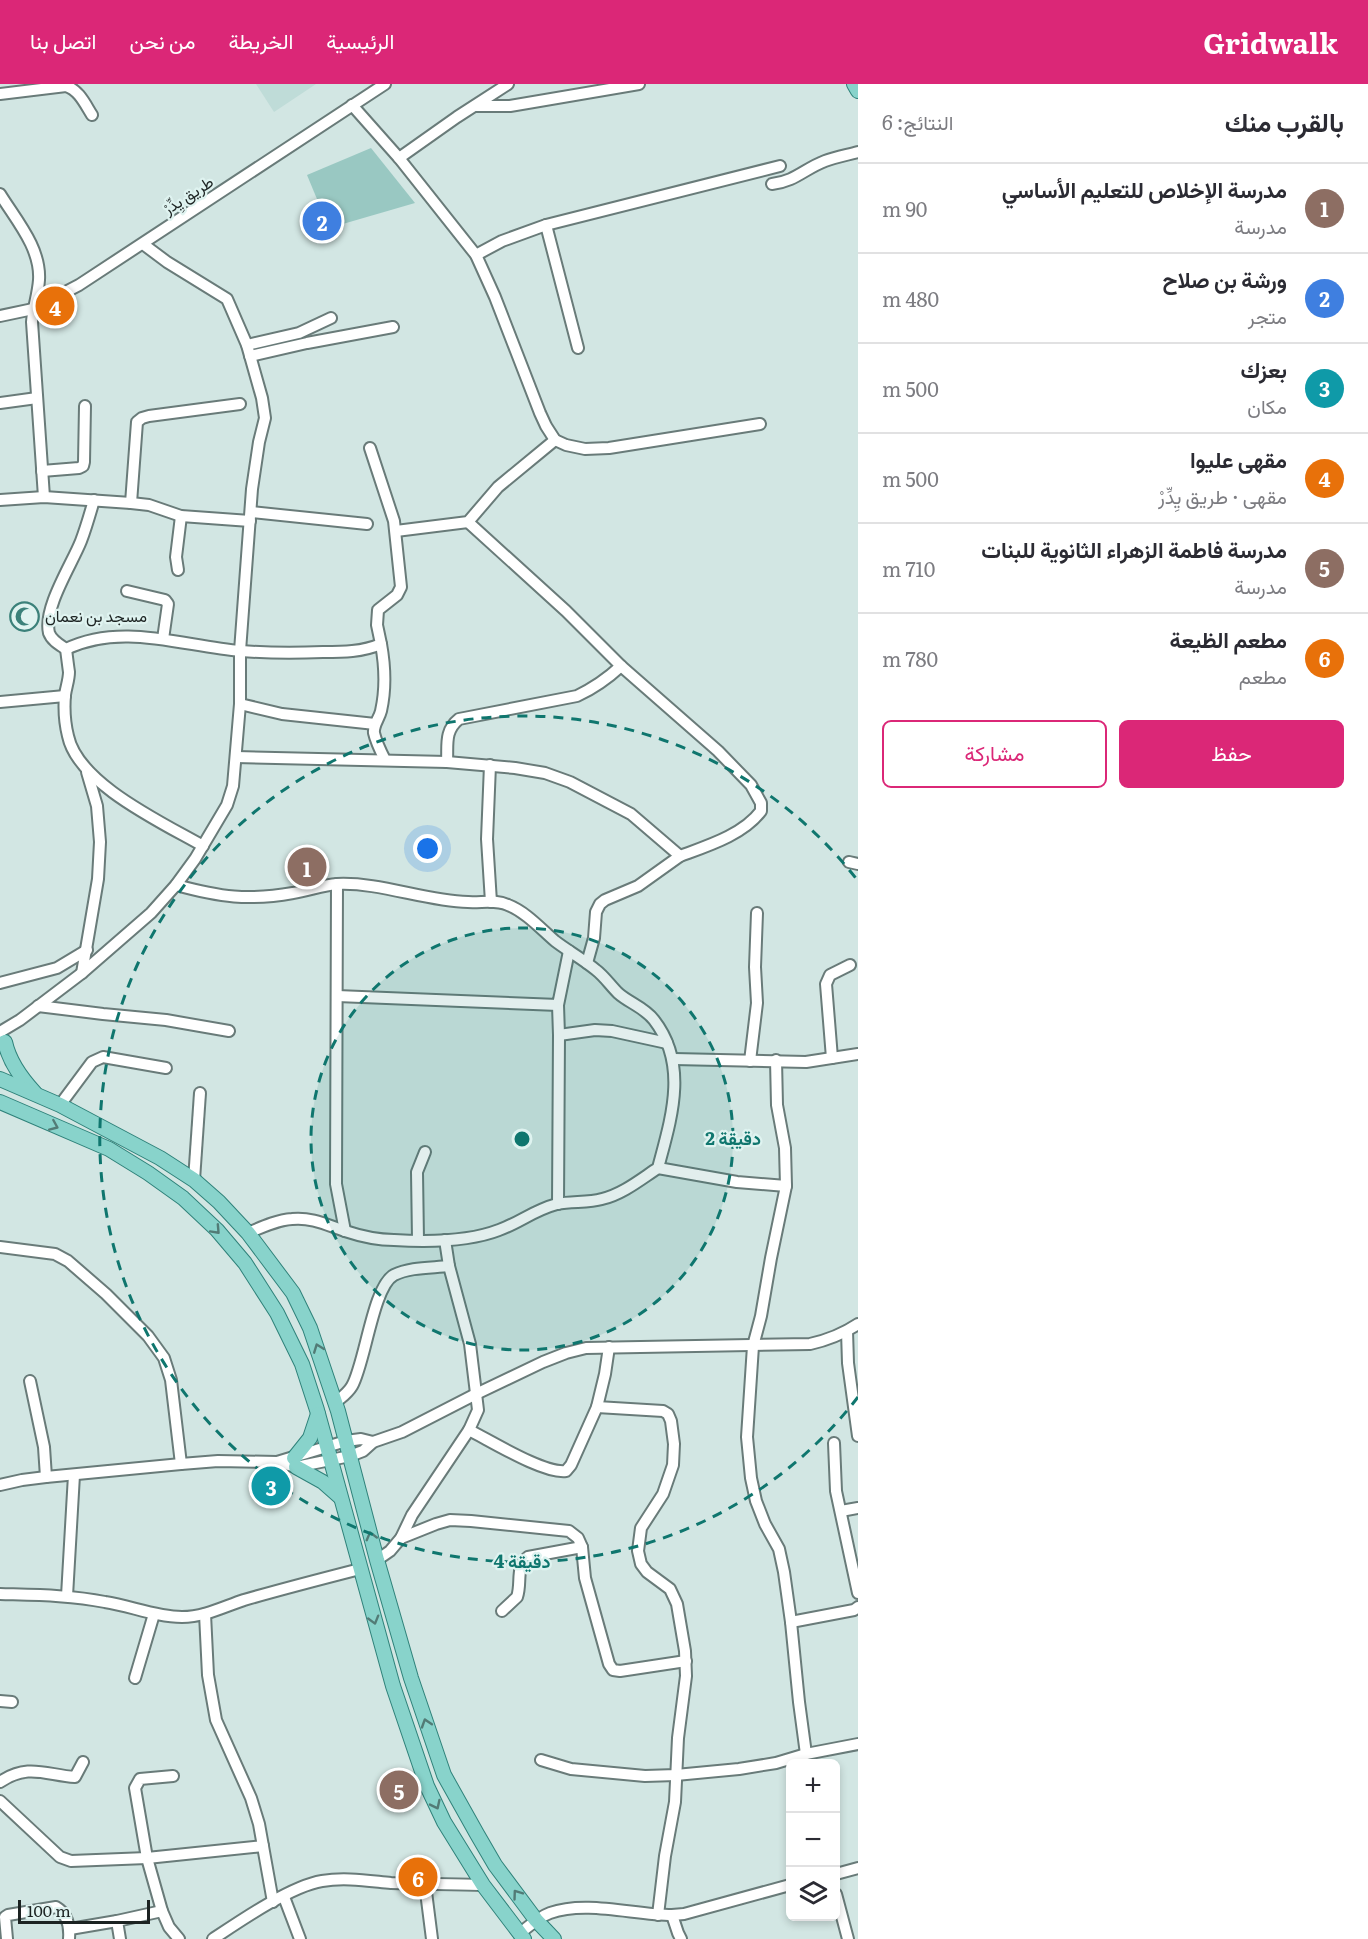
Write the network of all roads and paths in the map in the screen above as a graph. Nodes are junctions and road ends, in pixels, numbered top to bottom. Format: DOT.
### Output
graph roads {
  1 [pos="385,84"];
  2 [pos="508,84"];
  3 [pos="639,84"];
  4 [pos="854,84"];
  5 [pos="858,91"];
  6 [pos="0,94"];
  7 [pos="352,105"];
  8 [pos="475,106"];
  9 [pos="92,115"];
  10 [pos="858,152"];
  11 [pos="399,158"];
  12 [pos="780,166"];
  13 [pos="772,184"];
  14 [pos="0,194"];
  15 [pos="546,225"];
  16 [pos="142,244"];
  17 [pos="476,255"];
  18 [pos="33,309"];
  19 [pos="0,316"];
  20 [pos="331,318"];
  21 [pos="393,327"];
  22 [pos="578,348"];
  23 [pos="248,350"];
  24 [pos="37,398"];
  25 [pos="0,403"];
  26 [pos="240,404"];
  27 [pos="86,406"];
  28 [pos="759,424"];
  29 [pos="555,440"];
  30 [pos="370,448"];
  31 [pos="42,471"];
  32 [pos="44,497"];
  33 [pos="0,500"];
  34 [pos="94,500"];
  35 [pos="131,503"];
  36 [pos="181,516"];
  37 [pos="250,516"];
  38 [pos="468,522"];
  39 [pos="367,524"];
  40 [pos="396,531"];
  41 [pos="178,570"];
  42 [pos="127,591"];
  43 [pos="164,639"];
  44 [pos="381,644"];
  45 [pos="66,649"];
  46 [pos="240,651"];
  47 [pos="621,666"];
  48 [pos="65,696"];
  49 [pos="0,702"];
  50 [pos="240,704"];
  51 [pos="375,724"];
  52 [pos="236,757"];
  53 [pos="385,760"];
  54 [pos="447,762"];
  55 [pos="490,765"];
  56 [pos="87,771"];
  57 [pos="203,846"];
  58 [pos="680,856"];
  59 [pos="337,884"];
  60 [pos="176,885"];
  61 [pos="491,902"];
  62 [pos="757,913"];
  63 [pos="87,950"];
  64 [pos="569,951"];
  65 [pos="587,963"];
  66 [pos="850,965"];
  67 [pos="82,973"];
  68 [pos="0,983"];
  69 [pos="337,996"];
  70 [pos="558,1005"];
  71 [pos="38,1006"];
  72 [pos="229,1031"];
  73 [pos="559,1035"];
  74 [pos="2,1040"];
  75 [pos="667,1043"];
  76 [pos="858,1054"];
  77 [pos="832,1058"];
  78 [pos="674,1059"];
  79 [pos="776,1060"];
  80 [pos="750,1061"];
  81 [pos="166,1068"];
  82 [pos="0,1079"];
  83 [pos="200,1094"];
  84 [pos="39,1096"];
  85 [pos="0,1102"];
  86 [pos="60,1105"];
  87 [pos="425,1152"];
  88 [pos="658,1168"];
  89 [pos="194,1180"];
  90 [pos="786,1186"];
  91 [pos="558,1204"];
  92 [pos="345,1231"];
  93 [pos="249,1233"];
  94 [pos="418,1240"];
  95 [pos="445,1240"];
  96 [pos="0,1247"];
  97 [pos="448,1266"];
  98 [pos="858,1324"];
  99 [pos="847,1331"];
  100 [pos="753,1346"];
  101 [pos="609,1347"];
  102 [pos="30,1381"];
  103 [pos="476,1394"];
  104 [pos="336,1402"];
  105 [pos="597,1407"];
  106 [pos="318,1414"];
  107 [pos="469,1430"];
  108 [pos="858,1436"];
  109 [pos="346,1441"];
  110 [pos="373,1442"];
  111 [pos="834,1443"];
  112 [pos="327,1447"];
  113 [pos="350,1456"];
  114 [pos="330,1461"];
  115 [pos="295,1462"];
  116 [pos="181,1464"];
  117 [pos="74,1474"];
  118 [pos="46,1477"];
  119 [pos="0,1485"];
  120 [pos="340,1497"];
  121 [pos="858,1508"];
  122 [pos="841,1511"];
  123 [pos="401,1538"];
  124 [pos="582,1547"];
  125 [pos="377,1560"];
  126 [pos="855,1568"];
  127 [pos="360,1569"];
  128 [pos="858,1593"];
  129 [pos="0,1594"];
  130 [pos="67,1596"];
  131 [pos="858,1607"];
  132 [pos="502,1611"];
  133 [pos="154,1614"];
  134 [pos="205,1614"];
  135 [pos="791,1622"];
  136 [pos="686,1661"];
  137 [pos="135,1678"];
  138 [pos="0,1701"];
  139 [pos="12,1702"];
  140 [pos="858,1744"];
  141 [pos="807,1754"];
  142 [pos="541,1760"];
  143 [pos="83,1762"];
  144 [pos="676,1775"];
  145 [pos="173,1776"];
  146 [pos="0,1782"];
  147 [pos="0,1801"];
  148 [pos="263,1846"];
  149 [pos="147,1858"];
  150 [pos="858,1868"];
  151 [pos="840,1873"];
  152 [pos="424,1884"];
  153 [pos="483,1884"];
  154 [pos="786,1887"];
  155 [pos="278,1899"];
  156 [pos="840,1909"];
  157 [pos="162,1911"];
  158 [pos="658,1915"];
  159 [pos="672,1915"];
  160 [pos="536,1920"];
  161 [pos="117,1921"];
  162 [pos="69,1934"];
  163 [pos="522,1936"];
  164 [pos="7,1939"];
  165 [pos="120,1939"];
  166 [pos="179,1939"];
  167 [pos="213,1939"];
  168 [pos="300,1939"];
  169 [pos="432,1939"];
  170 [pos="554,1939"];
  171 [pos="681,1939"];
  172 [pos="848,1939"];
  1 -- 7 [label="street, طريق يِدِّرْ"];
  2 -- 8 [label="street"];
  3 -- 8 [label="street"];
  4 -- 5 [label="main road"];
  6 -- 9 [label="street"];
  7 -- 11 [label="street"];
  7 -- 16 [label="street, طريق يِدِّرْ"];
  8 -- 11 [label="street"];
  10 -- 13 [label="street"];
  11 -- 17 [label="street"];
  12 -- 15 [label="street"];
  14 -- 18 [label="street"];
  15 -- 17 [label="street"];
  15 -- 22 [label="street"];
  16 -- 18 [label="street, طريق يِدِّرْ"];
  16 -- 23 [label="street"];
  17 -- 29 [label="street"];
  18 -- 19 [label="street, طريق يِدِّرْ"];
  18 -- 24 [label="street"];
  20 -- 23 [label="street"];
  21 -- 23 [label="street"];
  23 -- 37 [label="street"];
  24 -- 25 [label="street"];
  24 -- 31 [label="street"];
  26 -- 35 [label="street"];
  27 -- 31 [label="street"];
  28 -- 29 [label="street"];
  29 -- 38 [label="street"];
  30 -- 40 [label="street"];
  31 -- 32 [label="street"];
  32 -- 33 [label="street"];
  32 -- 34 [label="street"];
  34 -- 35 [label="street"];
  34 -- 45 [label="street"];
  35 -- 36 [label="street"];
  36 -- 37 [label="street"];
  36 -- 41 [label="street"];
  37 -- 39 [label="street"];
  37 -- 46 [label="street"];
  38 -- 40 [label="street"];
  38 -- 47 [label="street"];
  40 -- 44 [label="street"];
  42 -- 43 [label="street"];
  43 -- 45 [label="street"];
  43 -- 46 [label="street"];
  44 -- 46 [label="street"];
  44 -- 51 [label="street"];
  45 -- 48 [label="street"];
  46 -- 50 [label="street"];
  47 -- 54 [label="street"];
  47 -- 58 [label="street"];
  48 -- 49 [label="street"];
  48 -- 56 [label="street"];
  50 -- 51 [label="street"];
  50 -- 52 [label="street"];
  51 -- 53 [label="street"];
  52 -- 53 [label="street"];
  52 -- 57 [label="street"];
  53 -- 54 [label="street"];
  54 -- 55 [label="street"];
  55 -- 58 [label="street"];
  55 -- 61 [label="street"];
  56 -- 57 [label="street"];
  56 -- 63 [label="street"];
  57 -- 60 [label="street"];
  58 -- 65 [label="street"];
  59 -- 60 [label="street"];
  59 -- 61 [label="street"];
  59 -- 69 [label="street"];
  60 -- 67 [label="street"];
  61 -- 64 [label="street"];
  62 -- 80 [label="street"];
  63 -- 67 [label="street"];
  63 -- 68 [label="street"];
  64 -- 65 [label="street"];
  64 -- 70 [label="street"];
  65 -- 75 [label="street"];
  66 -- 77 [label="street"];
  67 -- 71 [label="street"];
  69 -- 70 [label="street"];
  69 -- 92 [label="street"];
  70 -- 73 [label="street"];
  71 -- 72 [label="street"];
  71 -- 74 [label="street"];
  73 -- 75 [label="street"];
  73 -- 91 [label="street"];
  74 -- 84 [label="main road"];
  75 -- 78 [label="street"];
  76 -- 77 [label="street"];
  77 -- 79 [label="street"];
  78 -- 80 [label="street"];
  78 -- 88 [label="street"];
  79 -- 80 [label="street"];
  79 -- 90 [label="street"];
  81 -- 86 [label="street"];
  82 -- 84 [label="main road"];
  83 -- 89 [label="street"];
  84 -- 86 [label="main road"];
  85 -- 106 [label="main road, one-way"];
  86 -- 89 [label="main road"];
  87 -- 94 [label="street"];
  88 -- 90 [label="street"];
  88 -- 91 [label="street"];
  89 -- 93 [label="main road"];
  90 -- 100 [label="street"];
  91 -- 95 [label="street"];
  92 -- 93 [label="street"];
  92 -- 94 [label="street"];
  104 -- 93 [label="main road, one-way"];
  94 -- 95 [label="street"];
  95 -- 97 [label="street"];
  96 -- 116 [label="street"];
  97 -- 103 [label="street"];
  97 -- 104 [label="street"];
  98 -- 99 [label="street"];
  99 -- 100 [label="street"];
  99 -- 108 [label="street"];
  100 -- 101 [label="street"];
  100 -- 135 [label="street"];
  101 -- 103 [label="street"];
  101 -- 105 [label="street"];
  102 -- 118 [label="street"];
  103 -- 107 [label="street"];
  103 -- 110 [label="street"];
  104 -- 109 [label="main road"];
  105 -- 107 [label="street"];
  105 -- 136 [label="street"];
  106 -- 112 [label="main road"];
  106 -- 115 [label="main road"];
  107 -- 123 [label="street"];
  109 -- 110 [label="street"];
  109 -- 112 [label="street"];
  109 -- 113 [label="main road"];
  110 -- 113 [label="street"];
  111 -- 122 [label="street"];
  112 -- 114 [label="main road"];
  112 -- 115 [label="street"];
  113 -- 114 [label="street"];
  125 -- 113 [label="main road, one-way"];
  114 -- 115 [label="street"];
  114 -- 120 [label="main road"];
  115 -- 116 [label="street"];
  115 -- 120 [label="main road"];
  116 -- 117 [label="street"];
  117 -- 118 [label="street"];
  117 -- 130 [label="street"];
  118 -- 119 [label="street"];
  120 -- 127 [label="main road"];
  121 -- 122 [label="street"];
  122 -- 126 [label="street"];
  123 -- 124 [label="street"];
  123 -- 125 [label="street"];
  124 -- 132 [label="street"];
  124 -- 136 [label="street"];
  160 -- 125 [label="main road, one-way"];
  126 -- 128 [label="street"];
  127 -- 134 [label="street"];
  127 -- 153 [label="main road, one-way"];
  129 -- 130 [label="street"];
  130 -- 133 [label="street"];
  131 -- 135 [label="street"];
  133 -- 134 [label="street"];
  133 -- 137 [label="street"];
  134 -- 148 [label="street"];
  135 -- 141 [label="street"];
  136 -- 144 [label="street"];
  138 -- 139 [label="street"];
  140 -- 141 [label="street"];
  141 -- 144 [label="street"];
  142 -- 144 [label="street"];
  143 -- 146 [label="street"];
  144 -- 158 [label="street"];
  145 -- 149 [label="street"];
  147 -- 149 [label="street"];
  148 -- 149 [label="street"];
  148 -- 155 [label="street"];
  149 -- 157 [label="street"];
  150 -- 151 [label="street"];
  152 -- 153 [label="street"];
  152 -- 155 [label="street"];
  152 -- 169 [label="street"];
  153 -- 163 [label="main road"];
  154 -- 159 [label="street"];
  155 -- 167 [label="street"];
  155 -- 168 [label="street"];
  156 -- 172 [label="street"];
  157 -- 161 [label="street"];
  157 -- 166 [label="street"];
  158 -- 159 [label="street"];
  158 -- 160 [label="street"];
  159 -- 171 [label="street"];
  160 -- 163 [label="street"];
  160 -- 170 [label="main road"];
  161 -- 162 [label="street"];
  161 -- 165 [label="street"];
  162 -- 164 [label="street"];
}
